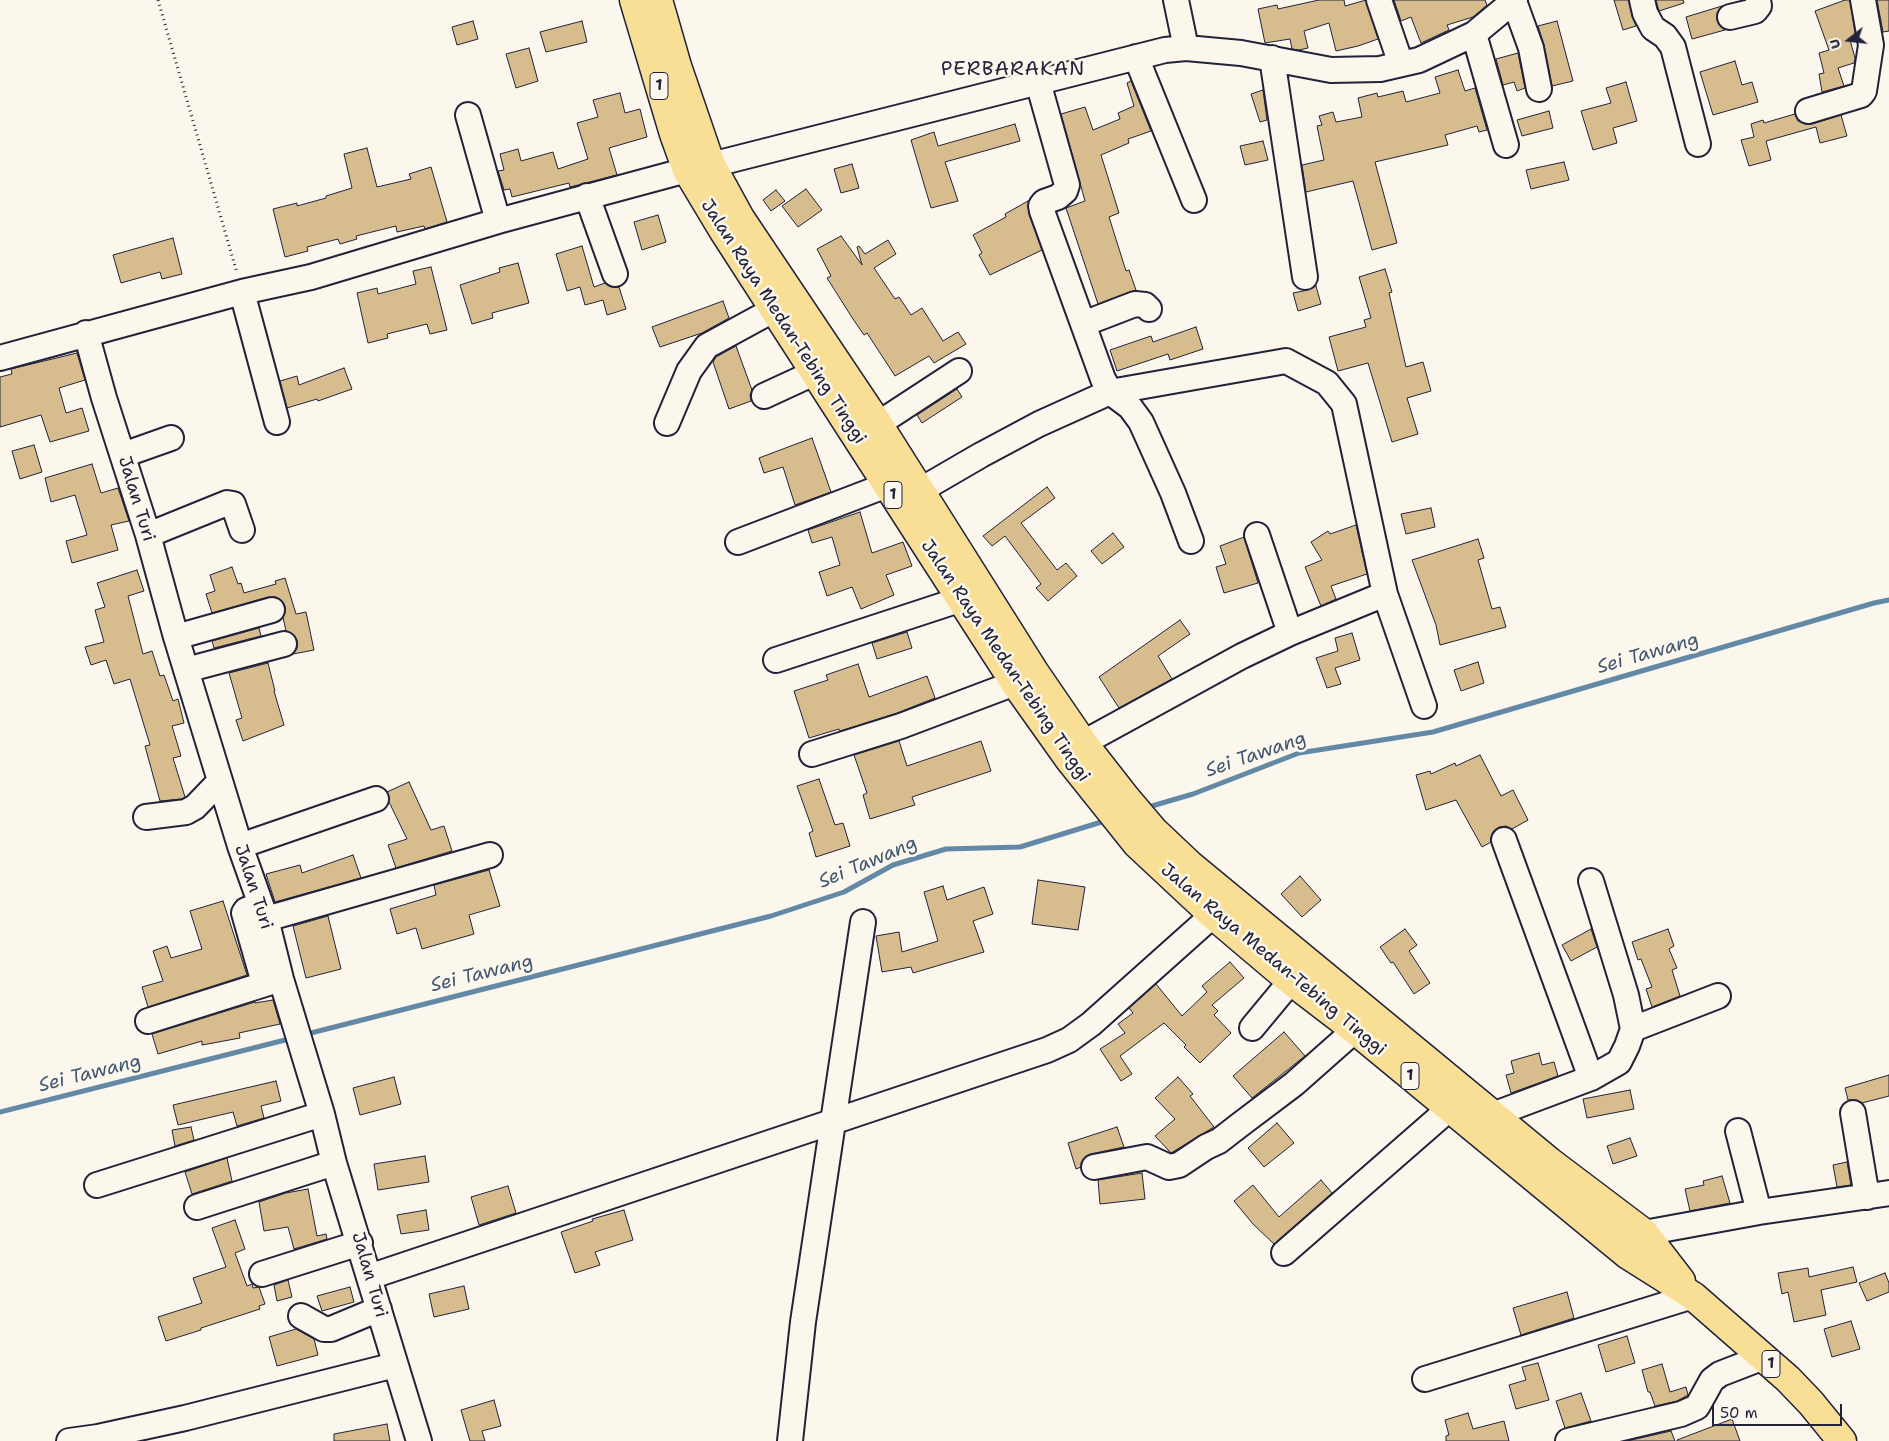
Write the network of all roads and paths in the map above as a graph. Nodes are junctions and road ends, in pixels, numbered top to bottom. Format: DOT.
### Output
graph roads {
  1 [pos="158,0"];
  2 [pos="634,0"];
  3 [pos="658,0"];
  4 [pos="1176,0"];
  5 [pos="1379,0"];
  6 [pos="1642,0"];
  7 [pos="1758,0"];
  8 [pos="1863,0"];
  9 [pos="1514,1"];
  10 [pos="1730,17"];
  11 [pos="1474,34"];
  12 [pos="1186,48"];
  13 [pos="1136,56"];
  14 [pos="1272,58"];
  15 [pos="1401,64"];
  16 [pos="1038,82"];
  17 [pos="1538,89"];
  18 [pos="1808,111"];
  19 [pos="468,115"];
  20 [pos="1698,144"];
  21 [pos="1506,145"];
  22 [pos="699,168"];
  23 [pos="587,196"];
  24 [pos="1194,200"];
  25 [pos="498,221"];
  26 [pos="615,274"];
  27 [pos="1305,277"];
  28 [pos="242,292"];
  29 [pos="775,309"];
  30 [pos="1149,309"];
  31 [pos="1082,324"];
  32 [pos="86,333"];
  33 [pos="0,358"];
  34 [pos="959,371"];
  35 [pos="816,372"];
  36 [pos="1110,392"];
  37 [pos="764,396"];
  38 [pos="277,422"];
  39 [pos="667,423"];
  40 [pos="878,424"];
  41 [pos="172,438"];
  42 [pos="122,456"];
  43 [pos="904,483"];
  44 [pos="242,530"];
  45 [pos="148,535"];
  46 [pos="1257,535"];
  47 [pos="1191,541"];
  48 [pos="738,542"];
  49 [pos="1385,594"];
  50 [pos="962,599"];
  51 [pos="272,610"];
  52 [pos="1290,633"];
  53 [pos="176,637"];
  54 [pos="284,644"];
  55 [pos="776,660"];
  56 [pos="186,670"];
  57 [pos="1015,683"];
  58 [pos="1424,706"];
  59 [pos="1083,743"];
  60 [pos="812,754"];
  61 [pos="220,781"];
  62 [pos="376,799"];
  63 [pos="1118,805"];
  64 [pos="146,817"];
  65 [pos="1145,837"];
  66 [pos="1504,840"];
  67 [pos="240,846"];
  68 [pos="490,855"];
  69 [pos="1591,880"];
  70 [pos="263,912"];
  71 [pos="1213,915"];
  72 [pos="863,922"];
  73 [pos="1291,980"];
  74 [pos="273,981"];
  75 [pos="1718,996"];
  76 [pos="148,1021"];
  77 [pos="1252,1028"];
  78 [pos="1633,1029"];
  79 [pos="1355,1030"];
  80 [pos="1591,1078"];
  81 [pos="1450,1109"];
  82 [pos="1853,1113"];
  83 [pos="322,1114"];
  84 [pos="1494,1114"];
  85 [pos="833,1120"];
  86 [pos="1738,1131"];
  87 [pos="334,1163"];
  88 [pos="1094,1167"];
  89 [pos="97,1185"];
  90 [pos="1878,1195"];
  91 [pos="197,1207"];
  92 [pos="1758,1212"];
  93 [pos="1644,1233"];
  94 [pos="360,1243"];
  95 [pos="1284,1253"];
  96 [pos="262,1274"];
  97 [pos="369,1277"];
  98 [pos="1692,1296"];
  99 [pos="378,1309"];
  100 [pos="301,1316"];
  101 [pos="1764,1357"];
  102 [pos="395,1365"];
  103 [pos="1425,1379"];
  104 [pos="69,1441"];
  105 [pos="419,1441"];
  106 [pos="790,1441"];
  107 [pos="1568,1441"];
  108 [pos="1842,1441"];
  1 -- 28 [label="path"];
  2 -- 22 [label="highway, Jalan Raya Medan-Tebing Tinggi / 1"];
  3 -- 22 [label="highway, Jalan Raya Medan-Tebing Tinggi / 1"];
  4 -- 12 [label="street"];
  5 -- 15 [label="street"];
  6 -- 20 [label="street"];
  7 -- 10 [label="street"];
  8 -- 18 [label="street"];
  9 -- 11 [label="street"];
  9 -- 17 [label="street"];
  11 -- 15 [label="street"];
  11 -- 21 [label="street"];
  12 -- 13 [label="street"];
  12 -- 14 [label="street"];
  13 -- 16 [label="street"];
  13 -- 24 [label="street"];
  14 -- 15 [label="street"];
  14 -- 27 [label="street"];
  16 -- 22 [label="street"];
  16 -- 31 [label="street"];
  19 -- 25 [label="street"];
  22 -- 23 [label="street"];
  22 -- 29 [label="highway, Jalan Raya Medan-Tebing Tinggi / 1"];
  22 -- 40 [label="highway, Jalan Raya Medan-Tebing Tinggi / 1"];
  23 -- 25 [label="street"];
  23 -- 26 [label="street"];
  25 -- 28 [label="street"];
  28 -- 32 [label="street"];
  28 -- 38 [label="street"];
  29 -- 35 [label="highway, Jalan Raya Medan-Tebing Tinggi / 1"];
  29 -- 39 [label="street"];
  30 -- 31 [label="street"];
  31 -- 36 [label="street"];
  32 -- 33 [label="street"];
  32 -- 42 [label="street, Jalan Turi"];
  34 -- 40 [label="street"];
  35 -- 37 [label="street"];
  35 -- 43 [label="highway, Jalan Raya Medan-Tebing Tinggi / 1"];
  36 -- 43 [label="street"];
  36 -- 47 [label="street"];
  36 -- 49 [label="street"];
  40 -- 43 [label="highway, Jalan Raya Medan-Tebing Tinggi / 1"];
  41 -- 42 [label="street"];
  42 -- 45 [label="street, Jalan Turi"];
  43 -- 48 [label="street"];
  43 -- 50 [label="highway, Jalan Raya Medan-Tebing Tinggi / 1"];
  43 -- 59 [label="highway, Jalan Raya Medan-Tebing Tinggi / 1"];
  44 -- 45 [label="street"];
  45 -- 53 [label="street, Jalan Turi"];
  46 -- 52 [label="street"];
  49 -- 52 [label="street"];
  49 -- 58 [label="street"];
  50 -- 55 [label="street"];
  50 -- 57 [label="highway, Jalan Raya Medan-Tebing Tinggi / 1"];
  51 -- 53 [label="street"];
  52 -- 59 [label="street"];
  53 -- 56 [label="street, Jalan Turi"];
  54 -- 56 [label="street"];
  56 -- 61 [label="street, Jalan Turi"];
  57 -- 60 [label="street"];
  57 -- 63 [label="highway, Jalan Raya Medan-Tebing Tinggi / 1"];
  59 -- 63 [label="highway, Jalan Raya Medan-Tebing Tinggi / 1"];
  61 -- 64 [label="street"];
  61 -- 67 [label="street, Jalan Turi"];
  62 -- 67 [label="street"];
  63 -- 65 [label="highway, Jalan Raya Medan-Tebing Tinggi / 1"];
  65 -- 71 [label="highway, Jalan Raya Medan-Tebing Tinggi / 1"];
  65 -- 84 [label="highway, Jalan Raya Medan-Tebing Tinggi / 1"];
  66 -- 80 [label="street"];
  67 -- 70 [label="street, Jalan Turi"];
  68 -- 70 [label="street"];
  69 -- 78 [label="street"];
  70 -- 74 [label="street, Jalan Turi"];
  71 -- 73 [label="highway, Jalan Raya Medan-Tebing Tinggi / 1"];
  71 -- 85 [label="street"];
  72 -- 85 [label="street"];
  73 -- 77 [label="street"];
  73 -- 79 [label="highway, Jalan Raya Medan-Tebing Tinggi / 1"];
  74 -- 76 [label="street"];
  74 -- 83 [label="street, Jalan Turi"];
  75 -- 78 [label="street"];
  78 -- 80 [label="street"];
  79 -- 81 [label="highway, Jalan Raya Medan-Tebing Tinggi / 1"];
  79 -- 88 [label="street"];
  80 -- 84 [label="street"];
  81 -- 95 [label="street"];
  81 -- 98 [label="highway, Jalan Raya Medan-Tebing Tinggi / 1"];
  82 -- 90 [label="street"];
  83 -- 87 [label="street, Jalan Turi"];
  83 -- 89 [label="street"];
  84 -- 93 [label="highway, Jalan Raya Medan-Tebing Tinggi / 1"];
  85 -- 97 [label="street"];
  85 -- 106 [label="street"];
  86 -- 92 [label="street"];
  87 -- 91 [label="street"];
  87 -- 94 [label="street, Jalan Turi"];
  90 -- 92 [label="street"];
  92 -- 93 [label="street"];
  93 -- 98 [label="highway, Jalan Raya Medan-Tebing Tinggi / 1"];
  94 -- 96 [label="street"];
  94 -- 97 [label="street, Jalan Turi"];
  97 -- 99 [label="street, Jalan Turi"];
  98 -- 101 [label="highway, Jalan Raya Medan-Tebing Tinggi / 1"];
  98 -- 103 [label="street"];
  99 -- 100 [label="street"];
  99 -- 102 [label="street, Jalan Turi"];
  101 -- 107 [label="street"];
  101 -- 108 [label="highway, Jalan Raya Medan-Tebing Tinggi / 1"];
  102 -- 104 [label="street"];
  102 -- 105 [label="street, Jalan Turi"];
}
